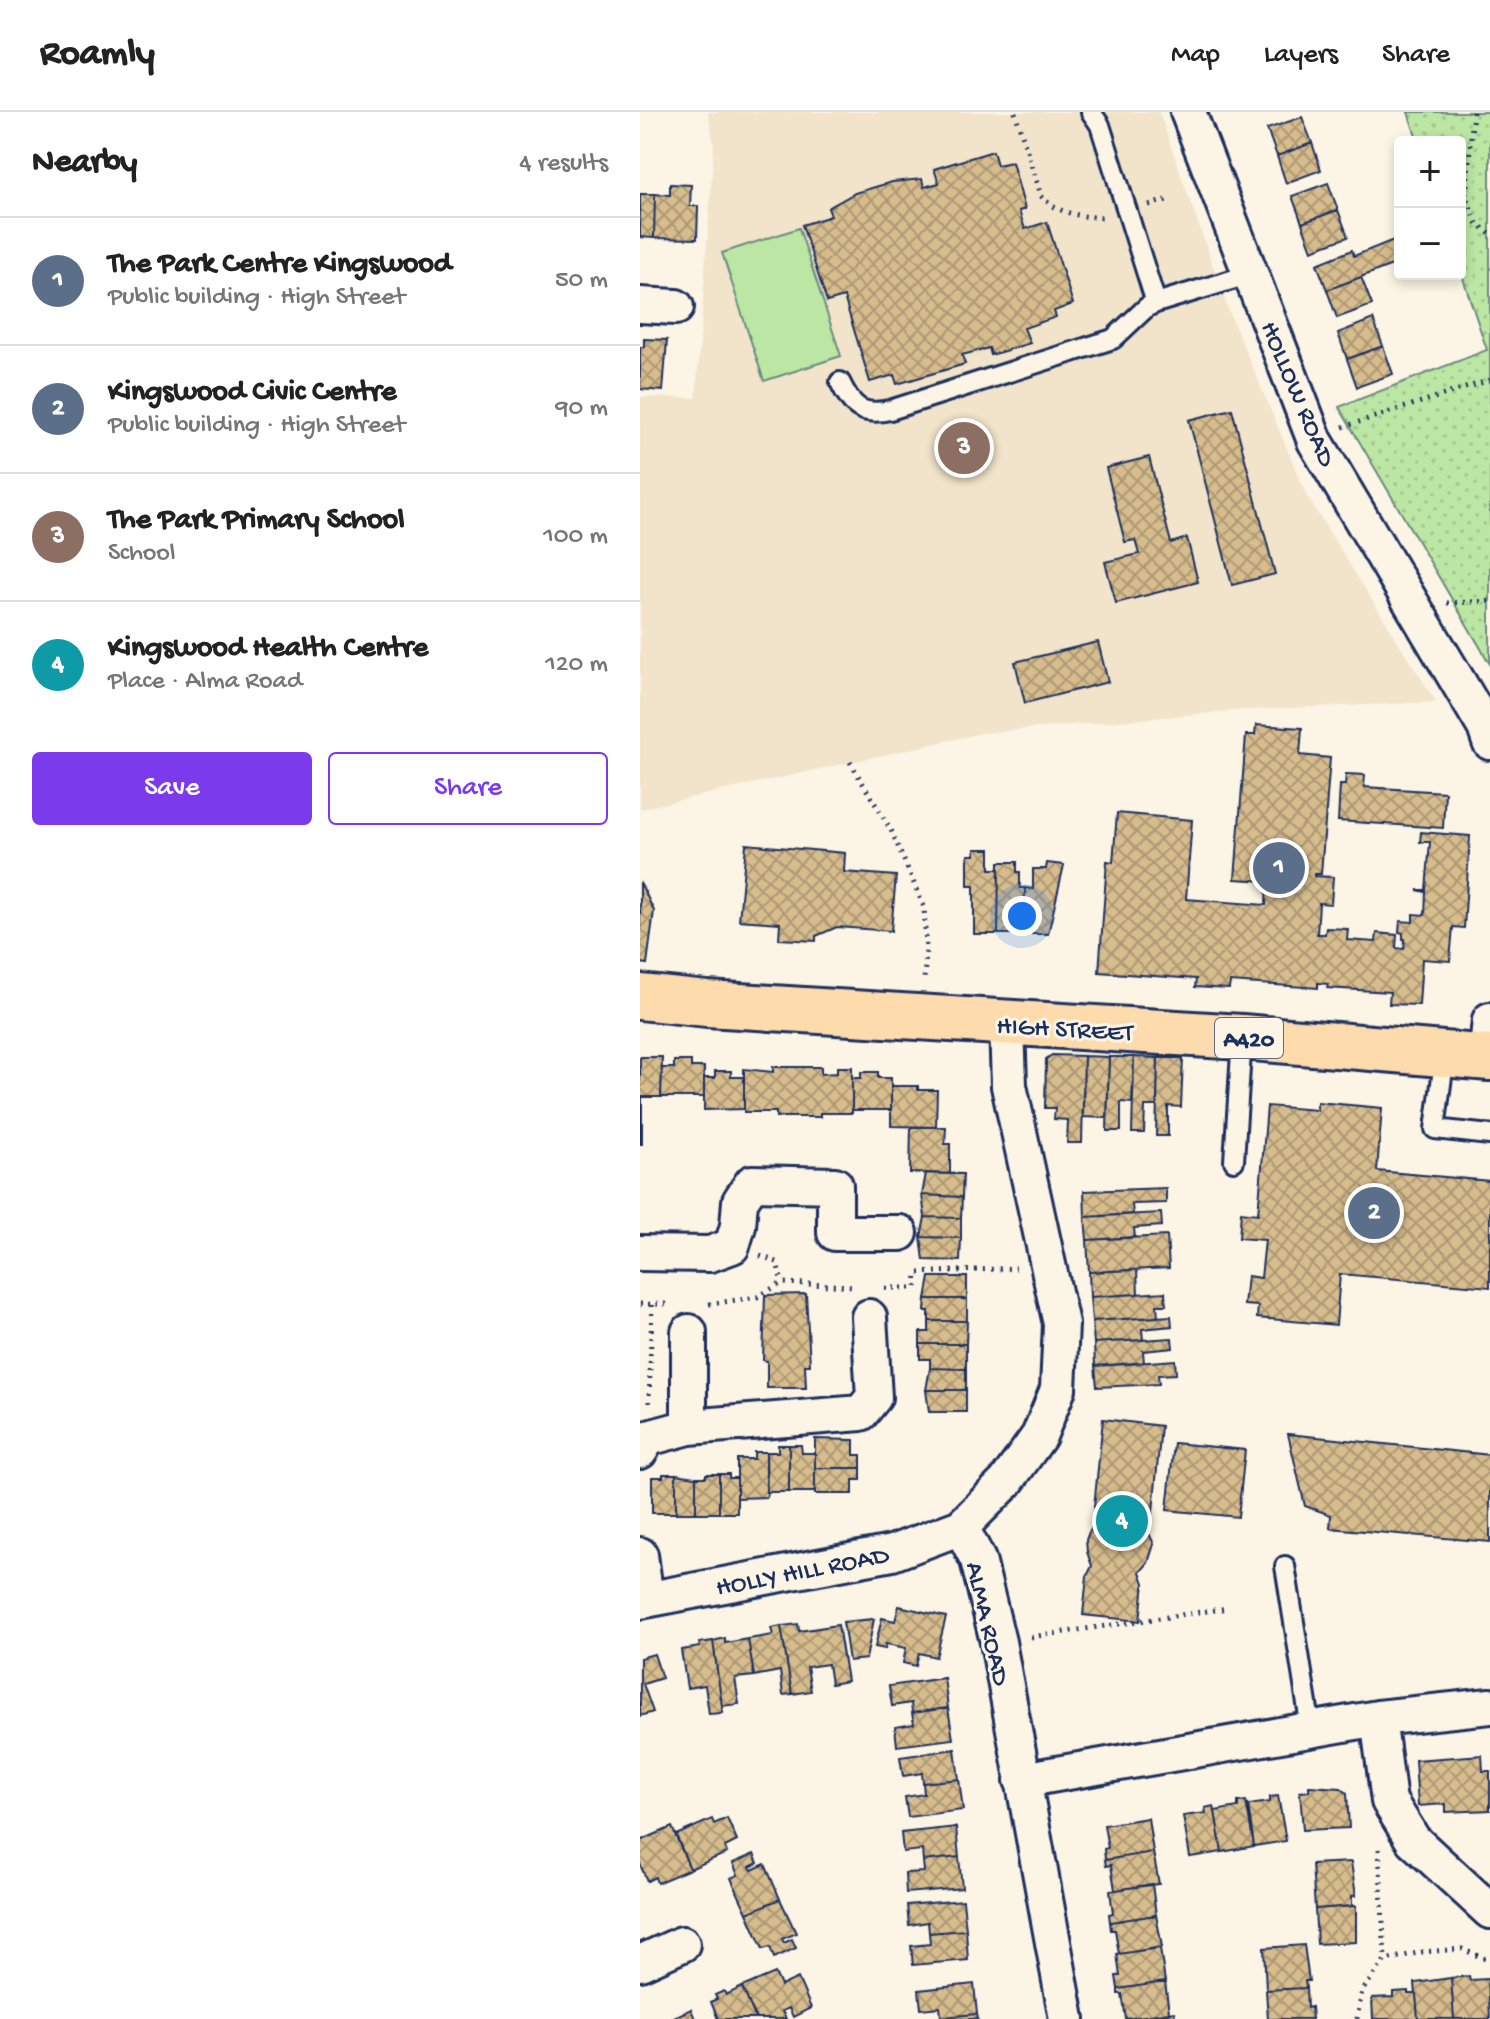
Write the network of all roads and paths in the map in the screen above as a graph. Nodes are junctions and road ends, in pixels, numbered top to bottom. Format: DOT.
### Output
graph roads {
  1 [pos="1015,112"];
  2 [pos="1091,112"];
  3 [pos="1188,112"];
  4 [pos="1473,112"];
  5 [pos="1167,200"];
  6 [pos="1127,211"];
  7 [pos="1490,234"];
  8 [pos="1251,274"];
  9 [pos="1156,303"];
  10 [pos="640,305"];
  11 [pos="676,307"];
  12 [pos="1490,380"];
  13 [pos="840,382"];
  14 [pos="1315,441"];
  15 [pos="1490,742"];
  16 [pos="850,762"];
  17 [pos="640,997"];
  18 [pos="922,1018"];
  19 [pos="1007,1024"];
  20 [pos="1242,1037"];
  21 [pos="1478,1047"];
  22 [pos="1490,1135"];
  23 [pos="1234,1161"];
  24 [pos="900,1233"];
  25 [pos="640,1253"];
  26 [pos="1049,1267"];
  27 [pos="872,1297"];
  28 [pos="640,1304"];
  29 [pos="652,1304"];
  30 [pos="691,1313"];
  31 [pos="640,1338"];
  32 [pos="651,1338"];
  33 [pos="689,1427"];
  34 [pos="644,1444"];
  35 [pos="961,1527"];
  36 [pos="640,1555"];
  37 [pos="1285,1566"];
  38 [pos="643,1600"];
  39 [pos="1228,1608"];
  40 [pos="998,1642"];
  41 [pos="1490,1706"];
  42 [pos="1378,1718"];
  43 [pos="1311,1729"];
  44 [pos="1022,1780"];
  45 [pos="1389,1801"];
  46 [pos="1490,1911"];
  47 [pos="682,1944"];
  48 [pos="1385,1960"];
  49 [pos="1490,1961"];
  50 [pos="640,1963"];
  51 [pos="1067,2019"];
  52 [pos="1357,2019"];
  1 -- 6 [label="path"];
  2 -- 6 [label="lane"];
  3 -- 8 [label="street, HOLLOW ROAD"];
  4 -- 7 [label="path"];
  5 -- 6 [label="path"];
  6 -- 9 [label="lane"];
  8 -- 9 [label="lane"];
  8 -- 14 [label="street, HOLLOW ROAD"];
  9 -- 13 [label="lane"];
  10 -- 11 [label="street"];
  12 -- 14 [label="path"];
  14 -- 15 [label="street, HOLLOW ROAD"];
  16 -- 18 [label="path"];
  17 -- 18 [label="main road, HIGH STREET / A420"];
  18 -- 19 [label="main road, HIGH STREET / A420"];
  19 -- 20 [label="main road, HIGH STREET / A420"];
  19 -- 26 [label="street, ALMA ROAD"];
  20 -- 21 [label="main road, HIGH STREET / A420"];
  20 -- 23 [label="lane"];
  21 -- 22 [label="lane"];
  24 -- 25 [label="street"];
  26 -- 27 [label="path"];
  26 -- 35 [label="street, ALMA ROAD"];
  27 -- 30 [label="path"];
  27 -- 33 [label="street"];
  28 -- 29 [label="path"];
  29 -- 30 [label="path"];
  29 -- 32 [label="path"];
  30 -- 33 [label="street"];
  31 -- 32 [label="path"];
  32 -- 34 [label="path"];
  33 -- 34 [label="street"];
  35 -- 38 [label="street, HOLLY HILL ROAD"];
  35 -- 40 [label="street, ALMA ROAD"];
  36 -- 38 [label="street"];
  37 -- 43 [label="lane"];
  39 -- 40 [label="path"];
  40 -- 44 [label="street, ALMA ROAD"];
  41 -- 42 [label="street"];
  42 -- 43 [label="street"];
  42 -- 45 [label="street"];
  43 -- 44 [label="street"];
  44 -- 51 [label="street, ALMA ROAD"];
  45 -- 46 [label="street"];
  45 -- 48 [label="path"];
  47 -- 50 [label="street"];
  48 -- 49 [label="path"];
  48 -- 52 [label="path"];
}
